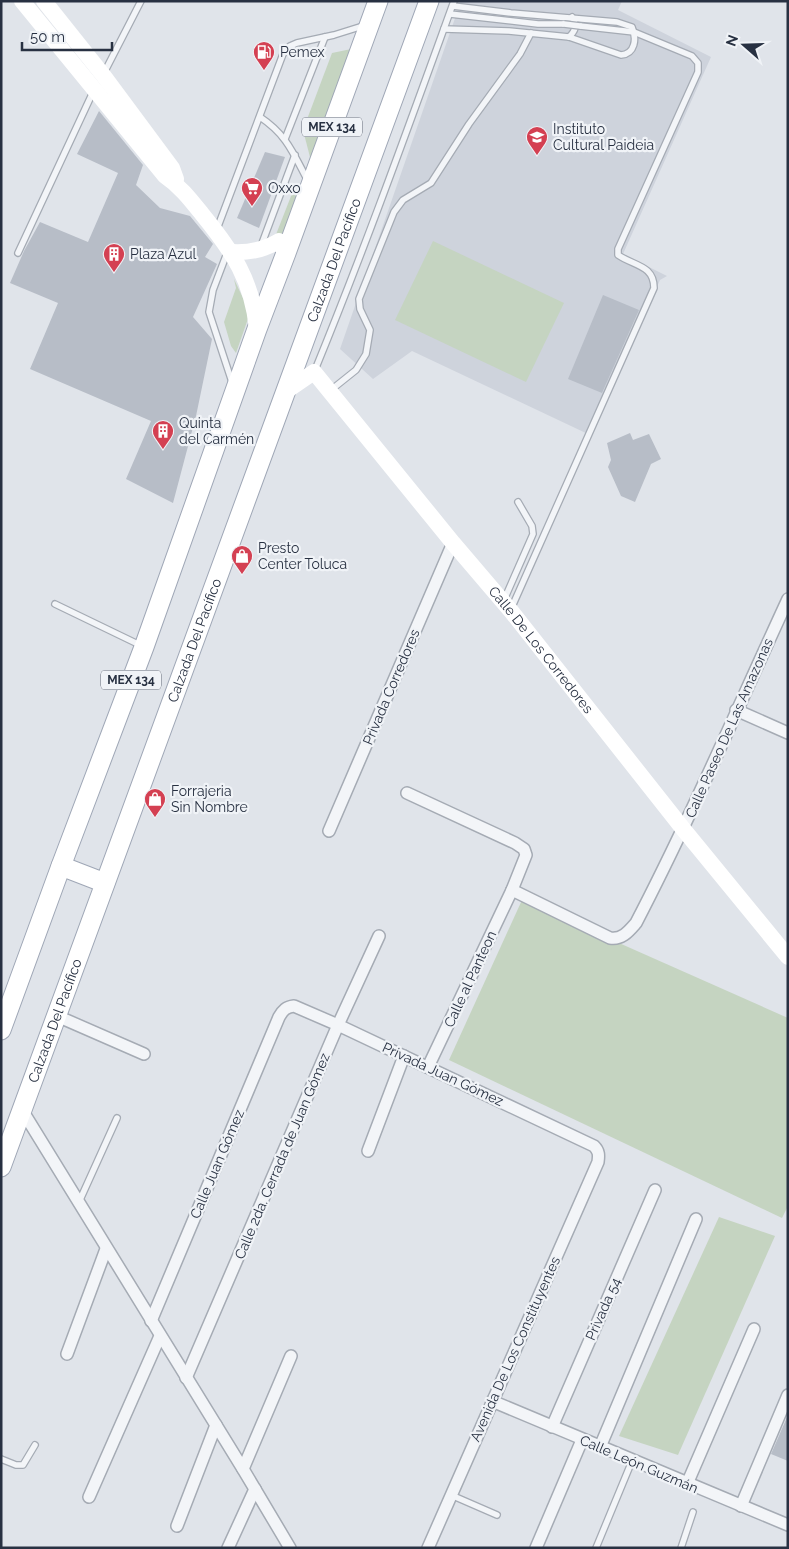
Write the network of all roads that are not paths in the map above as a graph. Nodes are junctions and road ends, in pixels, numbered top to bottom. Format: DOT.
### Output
graph roads {
  1 [pos="22,1"];
  2 [pos="44,1"];
  3 [pos="141,1"];
  4 [pos="378,1"];
  5 [pos="429,1"];
  6 [pos="454,4"];
  7 [pos="450,14"];
  8 [pos="572,17"];
  9 [pos="370,23"];
  10 [pos="444,29"];
  11 [pos="634,32"];
  12 [pos="531,33"];
  13 [pos="325,37"];
  14 [pos="568,37"];
  15 [pos="103,75"];
  16 [pos="93,90"];
  17 [pos="260,118"];
  18 [pos="285,139"];
  19 [pos="295,154"];
  20 [pos="310,185"];
  21 [pos="179,186"];
  22 [pos="216,231"];
  23 [pos="231,250"];
  24 [pos="260,250"];
  25 [pos="18,253"];
  26 [pos="286,253"];
  27 [pos="257,329"];
  28 [pos="314,372"];
  29 [pos="329,391"];
  30 [pos="235,392"];
  31 [pos="285,392"];
  32 [pos="518,502"];
  33 [pos="452,543"];
  34 [pos="788,599"];
  35 [pos="55,604"];
  36 [pos="507,606"];
  37 [pos="144,647"];
  38 [pos="736,710"];
  39 [pos="788,733"];
  40 [pos="407,793"];
  41 [pos="684,830"];
  42 [pos="329,831"];
  43 [pos="61,866"];
  44 [pos="105,883"];
  45 [pos="512,890"];
  46 [pos="379,936"];
  47 [pos="788,957"];
  48 [pos="285,1008"];
  49 [pos="57,1016"];
  50 [pos="338,1025"];
  51 [pos="1,1030"];
  52 [pos="144,1054"];
  53 [pos="404,1056"];
  54 [pos="428,1067"];
  55 [pos="22,1110"];
  56 [pos="117,1118"];
  57 [pos="598,1150"];
  58 [pos="368,1151"];
  59 [pos="1,1167"];
  60 [pos="655,1190"];
  61 [pos="78,1202"];
  62 [pos="696,1219"];
  63 [pos="106,1249"];
  64 [pos="151,1320"];
  65 [pos="754,1328"];
  66 [pos="160,1336"];
  67 [pos="66,1354"];
  68 [pos="291,1356"];
  69 [pos="186,1378"];
  70 [pos="788,1396"];
  71 [pos="492,1401"];
  72 [pos="216,1425"];
  73 [pos="552,1427"];
  74 [pos="582,1440"];
  75 [pos="35,1444"];
  76 [pos="600,1447"];
  77 [pos="1,1459"];
  78 [pos="632,1461"];
  79 [pos="243,1469"];
  80 [pos="687,1484"];
  81 [pos="255,1489"];
  82 [pos="451,1495"];
  83 [pos="89,1497"];
  84 [pos="741,1506"];
  85 [pos="693,1512"];
  86 [pos="497,1515"];
  87 [pos="788,1525"];
  88 [pos="177,1526"];
  89 [pos="228,1548"];
  90 [pos="290,1548"];
  91 [pos="428,1548"];
  92 [pos="536,1548"];
  93 [pos="596,1548"];
  94 [pos="681,1548"];
  1 -- 16 [label="main road"];
  2 -- 15 [label="main road"];
  3 -- 15 [label="lane"];
  4 -- 9 [label="main road, MEX 134"];
  5 -- 31 [label="main road, Calzada Del Pacífico / MEX 134"];
  6 -- 7 [label="lane"];
  6 -- 8 [label="lane"];
  7 -- 10 [label="lane"];
  7 -- 11 [label="lane, bridge"];
  8 -- 11 [label="lane"];
  8 -- 14 [label="lane"];
  9 -- 13 [label="lane"];
  9 -- 20 [label="main road, MEX 134"];
  10 -- 12 [label="lane"];
  10 -- 28 [label="lane"];
  11 -- 14 [label="lane"];
  11 -- 36 [label="lane"];
  12 -- 14 [label="lane"];
  12 -- 29 [label="lane"];
  13 -- 17 [label="lane"];
  13 -- 18 [label="lane"];
  15 -- 21 [label="main road"];
  16 -- 21 [label="main road"];
  16 -- 25 [label="lane"];
  17 -- 18 [label="lane"];
  17 -- 22 [label="lane"];
  18 -- 19 [label="lane"];
  19 -- 20 [label="lane"];
  19 -- 24 [label="lane"];
  20 -- 26 [label="main road, MEX 134"];
  21 -- 22 [label="main road"];
  22 -- 23 [label="main road"];
  23 -- 24 [label="main road"];
  23 -- 27 [label="main road"];
  23 -- 30 [label="lane"];
  24 -- 26 [label="main road"];
  26 -- 27 [label="main road, MEX 134"];
  27 -- 30 [label="main road, MEX 134"];
  28 -- 29 [label="main road, Calle De Los Corredores"];
  28 -- 31 [label="main road"];
  29 -- 33 [label="main road, Calle De Los Corredores"];
  30 -- 37 [label="main road, MEX 134"];
  31 -- 44 [label="main road, Calzada Del Pacífico / MEX 134"];
  32 -- 36 [label="lane"];
  33 -- 36 [label="main road, Calle De Los Corredores"];
  33 -- 42 [label="street, Privada Corredores"];
  34 -- 38 [label="street, Calle Paseo De Las Amazonas"];
  35 -- 37 [label="lane"];
  36 -- 41 [label="main road, Calle De Los Corredores"];
  37 -- 43 [label="main road, MEX 134"];
  38 -- 39 [label="street"];
  38 -- 41 [label="street, Calle Paseo De Las Amazonas"];
  40 -- 45 [label="street, Calle al Panteon"];
  41 -- 45 [label="street"];
  41 -- 47 [label="main road, Calle De Los Corredores"];
  43 -- 44 [label="main road"];
  43 -- 51 [label="main road, MEX 134"];
  44 -- 49 [label="main road, Calzada Del Pacífico / MEX 134"];
  45 -- 54 [label="street, Calle al Panteon"];
  46 -- 50 [label="street, Calle 2da. Cerrada de Juan Gómez"];
  48 -- 50 [label="street, Privada Juan Gómez"];
  48 -- 64 [label="street, Calle Juan Gómez"];
  49 -- 52 [label="street"];
  49 -- 55 [label="main road, Calzada Del Pacífico / MEX 134"];
  50 -- 53 [label="street, Privada Juan Gómez"];
  50 -- 69 [label="street, Calle 2da. Cerrada de Juan Gómez"];
  53 -- 54 [label="street, Privada Juan Gómez"];
  53 -- 58 [label="street"];
  54 -- 57 [label="street, Privada Juan Gómez"];
  55 -- 59 [label="main road, MEX 134"];
  55 -- 61 [label="street"];
  56 -- 61 [label="lane"];
  57 -- 71 [label="street, Avenida De Los Constituyentes"];
  60 -- 73 [label="street, Privada 54"];
  61 -- 63 [label="street"];
  62 -- 76 [label="street"];
  63 -- 64 [label="street"];
  63 -- 67 [label="street"];
  64 -- 66 [label="street"];
  65 -- 80 [label="street"];
  66 -- 69 [label="street"];
  66 -- 83 [label="street"];
  68 -- 79 [label="street"];
  69 -- 72 [label="street"];
  70 -- 84 [label="street"];
  71 -- 73 [label="street, Calle León Guzmán"];
  71 -- 82 [label="street, Avenida De Los Constituyentes"];
  72 -- 79 [label="street"];
  72 -- 88 [label="street"];
  73 -- 74 [label="street, Calle León Guzmán"];
  74 -- 76 [label="street, Calle León Guzmán"];
  74 -- 92 [label="street"];
  75 -- 77 [label="lane"];
  76 -- 78 [label="street, Calle León Guzmán"];
  78 -- 80 [label="street, Calle León Guzmán"];
  78 -- 93 [label="lane"];
  79 -- 81 [label="street"];
  80 -- 84 [label="street, Calle León Guzmán"];
  81 -- 89 [label="street"];
  81 -- 90 [label="street"];
  82 -- 86 [label="lane"];
  82 -- 91 [label="street, Avenida De Los Constituyentes"];
  84 -- 87 [label="street, Calle León Guzmán"];
  85 -- 94 [label="lane"];
}
